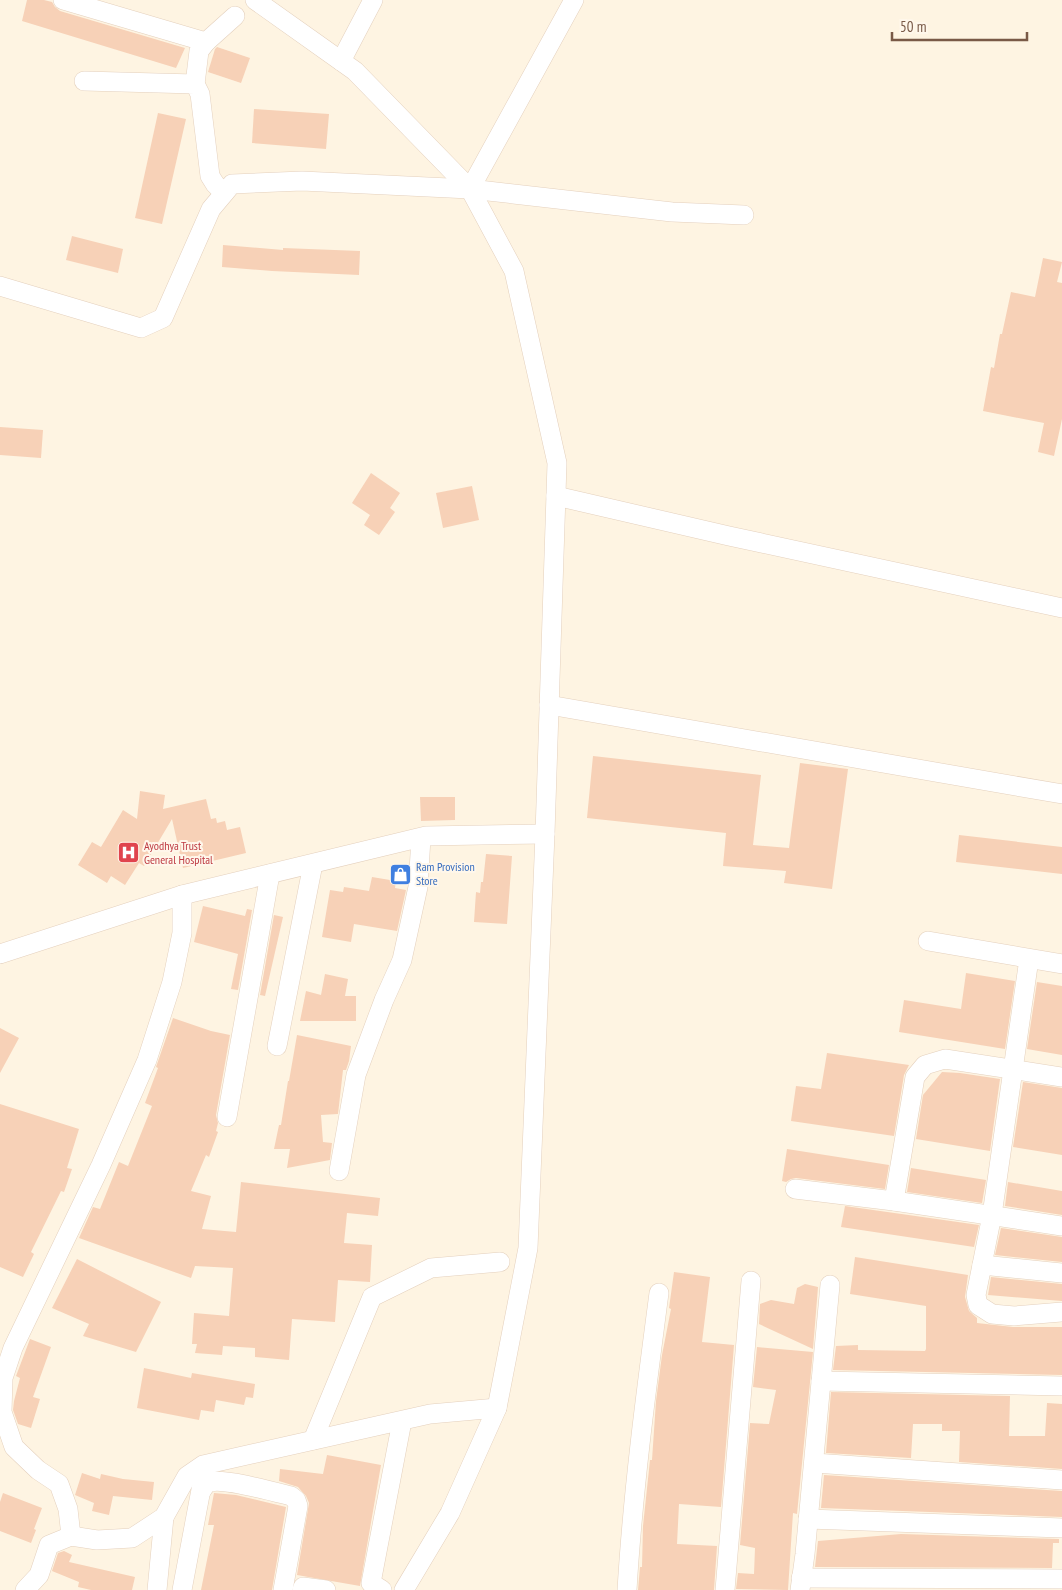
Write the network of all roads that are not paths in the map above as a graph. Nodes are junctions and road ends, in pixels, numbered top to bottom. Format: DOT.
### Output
graph roads {
  1 [pos="63,0"];
  2 [pos="255,0"];
  3 [pos="373,0"];
  4 [pos="574,0"];
  5 [pos="235,16"];
  6 [pos="206,42"];
  7 [pos="341,61"];
  8 [pos="84,81"];
  9 [pos="195,84"];
  10 [pos="470,189"];
  11 [pos="224,193"];
  12 [pos="744,216"];
  13 [pos="0,286"];
  14 [pos="556,496"];
  15 [pos="1062,608"];
  16 [pos="549,705"];
  17 [pos="1062,794"];
  18 [pos="545,834"];
  19 [pos="420,838"];
  20 [pos="313,864"];
  21 [pos="270,874"];
  22 [pos="182,895"];
  23 [pos="928,940"];
  24 [pos="0,954"];
  25 [pos="1029,959"];
  26 [pos="1062,964"];
  27 [pos="277,1046"];
  28 [pos="1013,1069"];
  29 [pos="1062,1077"];
  30 [pos="227,1117"];
  31 [pos="339,1171"];
  32 [pos="795,1189"];
  33 [pos="894,1201"];
  34 [pos="992,1215"];
  35 [pos="1062,1226"];
  36 [pos="500,1262"];
  37 [pos="982,1265"];
  38 [pos="1062,1273"];
  39 [pos="751,1281"];
  40 [pos="830,1284"];
  41 [pos="659,1293"];
  42 [pos="1062,1312"];
  43 [pos="8,1340"];
  44 [pos="821,1381"];
  45 [pos="1062,1386"];
  46 [pos="497,1408"];
  47 [pos="402,1421"];
  48 [pos="313,1440"];
  49 [pos="814,1463"];
  50 [pos="203,1466"];
  51 [pos="1062,1480"];
  52 [pos="202,1490"];
  53 [pos="164,1517"];
  54 [pos="808,1520"];
  55 [pos="1062,1528"];
  56 [pos="71,1536"];
  57 [pos="1062,1578"];
  58 [pos="801,1584"];
  59 [pos="25,1590"];
  60 [pos="157,1590"];
  61 [pos="182,1590"];
  62 [pos="283,1590"];
  63 [pos="302,1590"];
  64 [pos="326,1590"];
  65 [pos="382,1590"];
  66 [pos="404,1590"];
  67 [pos="627,1590"];
  68 [pos="725,1590"];
  1 -- 6 [label="street"];
  2 -- 7 [label="street"];
  3 -- 7 [label="street"];
  4 -- 10 [label="street"];
  5 -- 6 [label="street"];
  6 -- 9 [label="street"];
  7 -- 10 [label="street"];
  8 -- 9 [label="street"];
  9 -- 11 [label="street"];
  10 -- 11 [label="street"];
  10 -- 12 [label="street"];
  10 -- 14 [label="street"];
  11 -- 13 [label="street"];
  14 -- 15 [label="street"];
  14 -- 16 [label="street"];
  16 -- 17 [label="street"];
  16 -- 18 [label="street"];
  18 -- 19 [label="street"];
  18 -- 46 [label="street"];
  19 -- 20 [label="street"];
  19 -- 31 [label="street"];
  20 -- 21 [label="street"];
  20 -- 27 [label="street"];
  21 -- 22 [label="street"];
  21 -- 30 [label="street"];
  22 -- 24 [label="street"];
  22 -- 43 [label="street"];
  23 -- 25 [label="street"];
  25 -- 26 [label="street"];
  25 -- 28 [label="street"];
  28 -- 29 [label="street"];
  28 -- 33 [label="street"];
  28 -- 34 [label="street"];
  32 -- 33 [label="street"];
  33 -- 34 [label="street"];
  34 -- 35 [label="street"];
  34 -- 37 [label="street"];
  36 -- 48 [label="street"];
  37 -- 38 [label="street"];
  37 -- 42 [label="street"];
  39 -- 68 [label="street"];
  40 -- 44 [label="street"];
  41 -- 67 [label="street"];
  43 -- 56 [label="street"];
  44 -- 45 [label="street"];
  44 -- 49 [label="street"];
  46 -- 47 [label="street"];
  46 -- 66 [label="street"];
  47 -- 48 [label="street"];
  47 -- 65 [label="street"];
  48 -- 50 [label="street"];
  49 -- 51 [label="street"];
  49 -- 54 [label="street"];
  50 -- 52 [label="street"];
  50 -- 53 [label="street"];
  52 -- 61 [label="street"];
  52 -- 62 [label="street"];
  53 -- 56 [label="street"];
  53 -- 60 [label="street"];
  54 -- 55 [label="street"];
  54 -- 58 [label="street"];
  56 -- 59 [label="street"];
  57 -- 58 [label="street"];
  63 -- 64 [label="street"];
}
